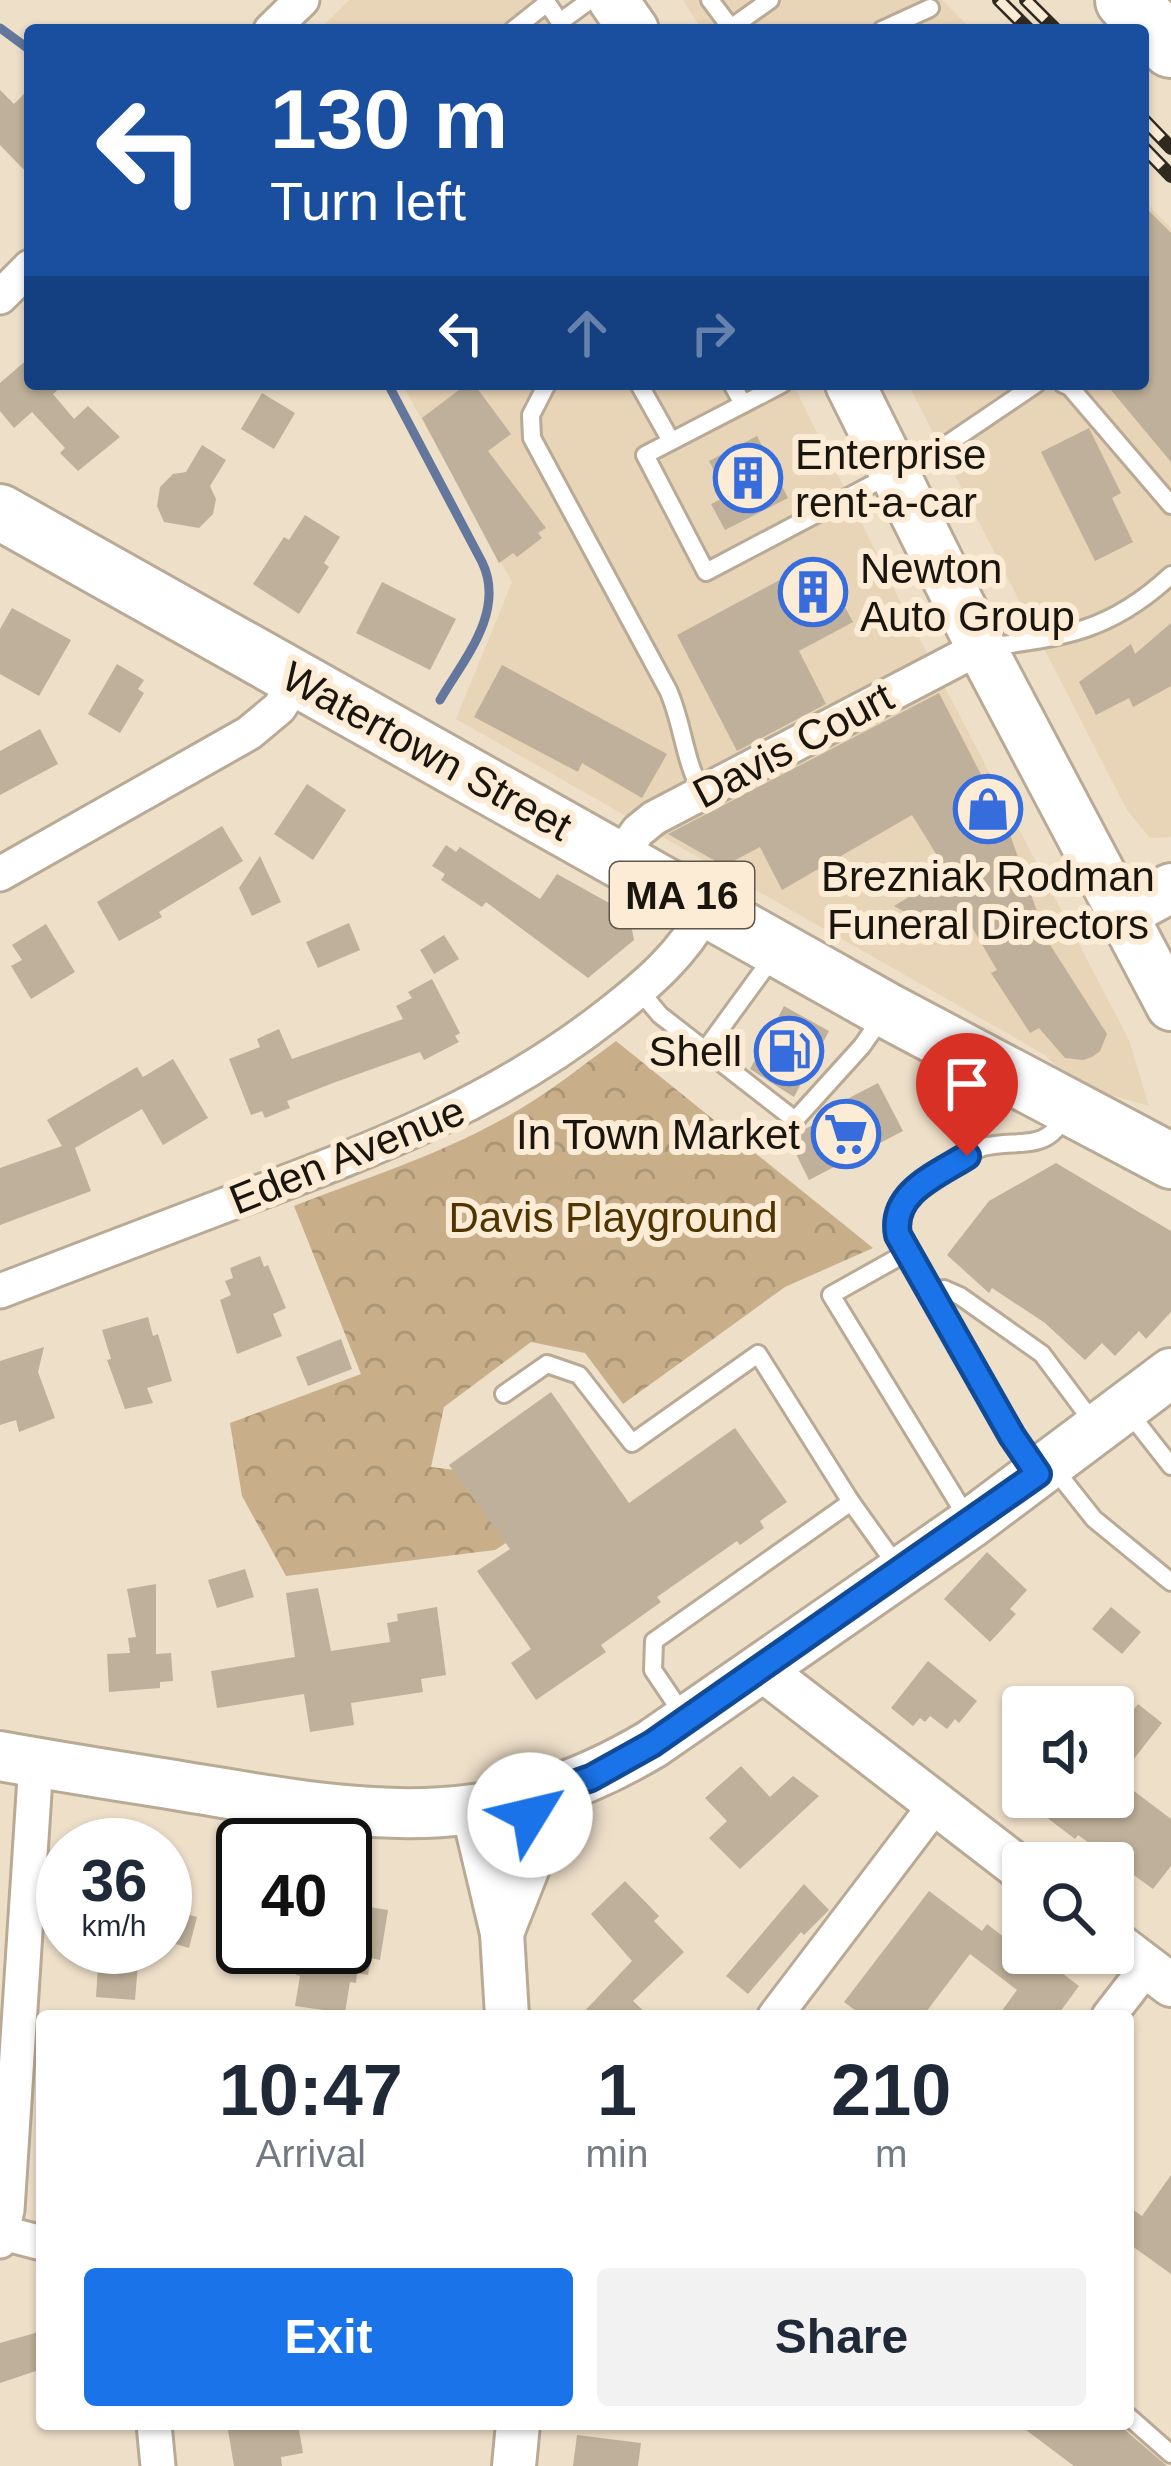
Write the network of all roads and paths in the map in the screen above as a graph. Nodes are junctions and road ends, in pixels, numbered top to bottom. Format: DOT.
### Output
graph roads {
  1 [pos="302,0"];
  2 [pos="590,0"];
  3 [pos="770,0"];
  4 [pos="1126,0"];
  5 [pos="546,2"];
  6 [pos="930,8"];
  7 [pos="277,24"];
  8 [pos="520,24"];
  9 [pos="737,24"];
  10 [pos="895,24"];
  11 [pos="1149,24"];
  12 [pos="1149,24"];
  13 [pos="1171,47"];
  14 [pos="24,273"];
  15 [pos="0,297"];
  16 [pos="545,390"];
  17 [pos="642,390"];
  18 [pos="735,390"];
  19 [pos="770,390"];
  20 [pos="853,390"];
  21 [pos="1027,390"];
  22 [pos="1068,390"];
  23 [pos="743,404"];
  24 [pos="671,441"];
  25 [pos="895,473"];
  26 [pos="1171,506"];
  27 [pos="0,512"];
  28 [pos="1171,575"];
  29 [pos="982,647"];
  30 [pos="299,678"];
  31 [pos="702,792"];
  32 [pos="618,859"];
  33 [pos="0,874"];
  34 [pos="1171,888"];
  35 [pos="707,909"];
  36 [pos="1123,914"];
  37 [pos="778,949"];
  38 [pos="639,990"];
  39 [pos="1171,1006"];
  40 [pos="886,1010"];
  41 [pos="705,1050"];
  42 [pos="1067,1108"];
  43 [pos="1171,1161"];
  44 [pos="906,1253"];
  45 [pos="0,1291"];
  46 [pos="928,1292"];
  47 [pos="1171,1373"];
  48 [pos="504,1394"];
  49 [pos="1113,1420"];
  50 [pos="1171,1466"];
  51 [pos="1045,1470"];
  52 [pos="851,1502"];
  53 [pos="971,1523"];
  54 [pos="901,1571"];
  55 [pos="1171,1582"];
  56 [pos="760,1668"];
  57 [pos="687,1720"];
  58 [pos="18,1759"];
  59 [pos="527,1800"];
  60 [pos="936,1804"];
  61 [pos="473,1811"];
  62 [pos="1002,1855"];
  63 [pos="502,1934"];
  64 [pos="1134,1957"];
  65 [pos="1159,1976"];
  66 [pos="507,2010"];
  67 [pos="781,2010"];
  68 [pos="1116,2010"];
  69 [pos="1,2237"];
  70 [pos="36,2242"];
  71 [pos="1134,2421"];
  72 [pos="155,2430"];
  73 [pos="517,2430"];
  74 [pos="1171,2454"];
  75 [pos="158,2466"];
  76 [pos="514,2466"];
  1 -- 7 [label="street"];
  2 -- 5 [label="lane"];
  3 -- 9 [label="lane"];
  4 -- 11 [label="highway"];
  5 -- 8 [label="lane"];
  6 -- 10 [label="lane"];
  12 -- 13 [label="highway"];
  14 -- 15 [label="street"];
  16 -- 31 [label="lane"];
  17 -- 24 [label="lane"];
  18 -- 23 [label="lane"];
  19 -- 23 [label="lane"];
  20 -- 25 [label="main road"];
  21 -- 25 [label="lane"];
  22 -- 26 [label="lane"];
  23 -- 24 [label="lane"];
  24 -- 25 [label="lane"];
  25 -- 29 [label="main road"];
  27 -- 30 [label="main road, Watertown Street / MA 16"];
  28 -- 29 [label="lane"];
  29 -- 31 [label="street, Davis Court"];
  29 -- 36 [label="main road"];
  30 -- 32 [label="main road, Watertown Street / MA 16"];
  30 -- 33 [label="street"];
  31 -- 32 [label="street, Davis Court"];
  32 -- 35 [label="main road, Watertown Street / MA 16"];
  34 -- 36 [label="main road"];
  35 -- 37 [label="main road, Watertown Street / MA 16"];
  35 -- 38 [label="street, Eden Avenue"];
  36 -- 39 [label="main road"];
  37 -- 40 [label="main road, Watertown Street / MA 16"];
  37 -- 41 [label="lane"];
  38 -- 41 [label="lane"];
  38 -- 45 [label="street, Eden Avenue"];
  40 -- 41 [label="lane"];
  40 -- 42 [label="main road, Watertown Street / MA 16"];
  42 -- 43 [label="main road, Watertown Street / MA 16"];
  42 -- 44 [label="lane"];
  44 -- 46 [label="lane"];
  44 -- 53 [label="lane"];
  46 -- 49 [label="lane"];
  46 -- 51 [label="lane"];
  47 -- 49 [label="main road"];
  48 -- 52 [label="lane"];
  49 -- 50 [label="lane"];
  49 -- 51 [label="main road"];
  51 -- 53 [label="main road"];
  51 -- 55 [label="lane"];
  52 -- 54 [label="lane"];
  52 -- 57 [label="lane"];
  53 -- 54 [label="main road"];
  54 -- 56 [label="main road"];
  56 -- 57 [label="main road"];
  56 -- 60 [label="street"];
  57 -- 59 [label="main road"];
  58 -- 61 [label="main road"];
  58 -- 69 [label="street"];
  59 -- 61 [label="main road"];
  59 -- 63 [label="street"];
  60 -- 62 [label="street"];
  60 -- 67 [label="street"];
  61 -- 63 [label="street"];
  63 -- 66 [label="street"];
  64 -- 65 [label="street"];
  65 -- 68 [label="street"];
  69 -- 70 [label="street"];
  71 -- 74 [label="lane"];
  72 -- 75 [label="street"];
  73 -- 76 [label="street"];
}
